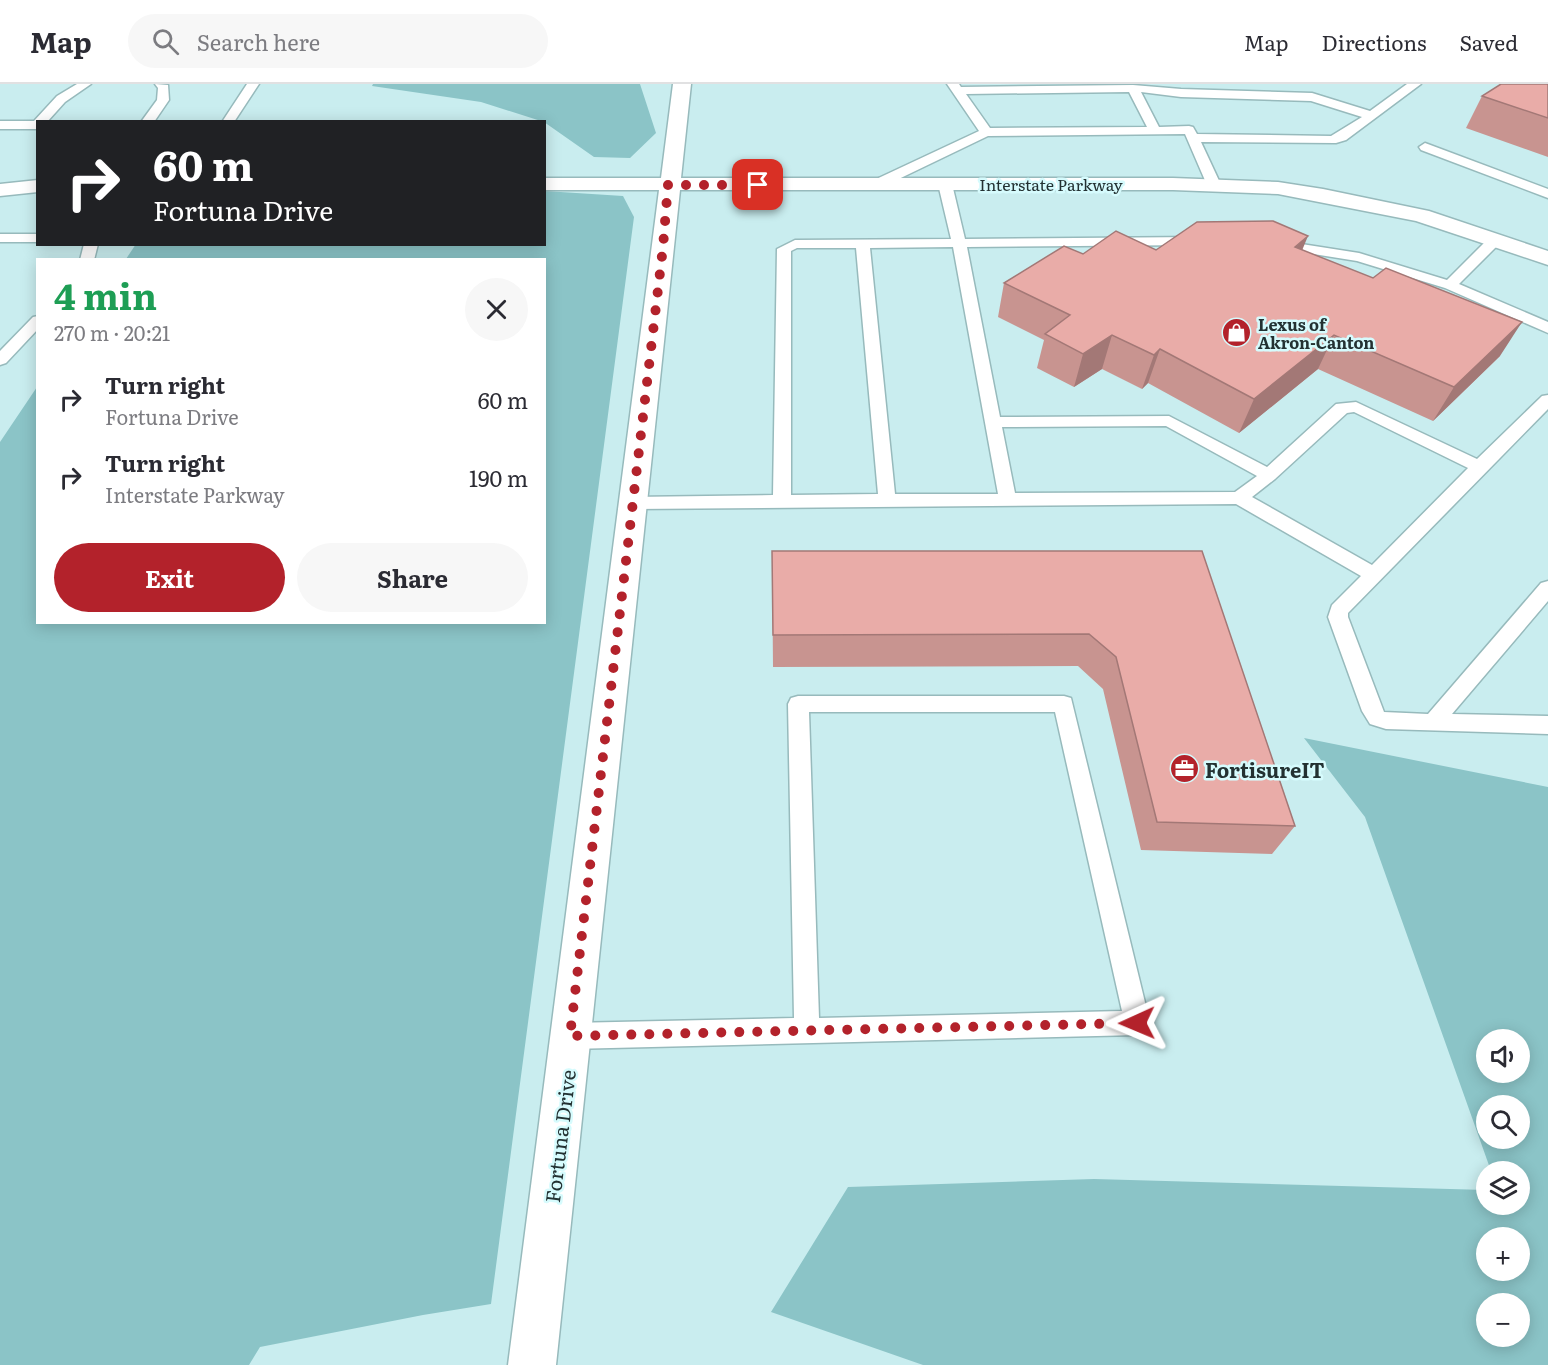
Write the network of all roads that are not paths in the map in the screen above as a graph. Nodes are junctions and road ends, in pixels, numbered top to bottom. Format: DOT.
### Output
graph roads {
  1 [pos="86,84"];
  2 [pos="161,84"];
  3 [pos="253,84"];
  4 [pos="682,84"];
  5 [pos="1415,84"];
  6 [pos="955,87"];
  7 [pos="1132,88"];
  8 [pos="1372,116"];
  9 [pos="42,120"];
  10 [pos="148,120"];
  11 [pos="229,120"];
  12 [pos="0,125"];
  13 [pos="36,125"];
  14 [pos="1155,130"];
  15 [pos="986,132"];
  16 [pos="1192,138"];
  17 [pos="1425,147"];
  18 [pos="0,177"];
  19 [pos="36,178"];
  20 [pos="546,184"];
  21 [pos="875,184"];
  22 [pos="945,184"];
  23 [pos="1214,184"];
  24 [pos="668,185"];
  25 [pos="36,186"];
  26 [pos="0,190"];
  27 [pos="1548,194"];
  28 [pos="0,238"];
  29 [pos="36,238"];
  30 [pos="1496,239"];
  31 [pos="1207,241"];
  32 [pos="1257,242"];
  33 [pos="862,243"];
  34 [pos="959,243"];
  35 [pos="1546,255"];
  36 [pos="1450,285"];
  37 [pos="36,322"];
  38 [pos="1548,328"];
  39 [pos="0,360"];
  40 [pos="1548,400"];
  41 [pos="993,422"];
  42 [pos="1479,467"];
  43 [pos="1269,475"];
  44 [pos="1239,498"];
  45 [pos="887,500"];
  46 [pos="782,501"];
  47 [pos="1008,501"];
  48 [pos="632,502"];
  49 [pos="1374,575"];
  50 [pos="1548,588"];
  51 [pos="1433,722"];
  52 [pos="1548,725"];
  53 [pos="807,1030"];
  54 [pos="570,1036"];
  55 [pos="532,1365"];
  1 -- 9 [label="lane"];
  2 -- 10 [label="lane"];
  3 -- 11 [label="lane"];
  4 -- 24 [label="street, Fortuna Drive"];
  5 -- 8 [label="lane"];
  6 -- 7 [label="lane"];
  6 -- 15 [label="lane"];
  7 -- 8 [label="lane"];
  7 -- 14 [label="lane"];
  8 -- 16 [label="lane"];
  12 -- 13 [label="lane"];
  14 -- 15 [label="lane"];
  14 -- 16 [label="lane"];
  15 -- 21 [label="lane"];
  16 -- 23 [label="lane"];
  17 -- 27 [label="lane"];
  18 -- 19 [label="street"];
  20 -- 24 [label="street, Interstate Parkway"];
  21 -- 22 [label="street, Interstate Parkway"];
  21 -- 24 [label="street, Interstate Parkway"];
  22 -- 23 [label="street, Interstate Parkway"];
  22 -- 34 [label="lane"];
  23 -- 30 [label="street, Interstate Parkway"];
  24 -- 48 [label="street, Fortuna Drive"];
  25 -- 26 [label="street"];
  28 -- 29 [label="lane"];
  30 -- 35 [label="street, Interstate Parkway"];
  30 -- 36 [label="lane"];
  31 -- 34 [label="lane"];
  32 -- 36 [label="lane"];
  33 -- 34 [label="lane"];
  33 -- 45 [label="lane"];
  33 -- 46 [label="lane"];
  34 -- 41 [label="lane"];
  36 -- 38 [label="lane"];
  37 -- 39 [label="lane"];
  40 -- 42 [label="lane"];
  41 -- 43 [label="lane"];
  41 -- 47 [label="lane"];
  42 -- 43 [label="lane"];
  42 -- 49 [label="lane"];
  43 -- 44 [label="lane"];
  44 -- 47 [label="lane"];
  44 -- 49 [label="lane"];
  45 -- 46 [label="lane"];
  45 -- 47 [label="lane"];
  46 -- 48 [label="lane"];
  48 -- 54 [label="street, Fortuna Drive"];
  49 -- 51 [label="lane"];
  50 -- 51 [label="lane"];
  51 -- 52 [label="lane"];
  53 -- 53 [label="lane"];
  53 -- 54 [label="lane"];
  54 -- 55 [label="street, Fortuna Drive"];
}
